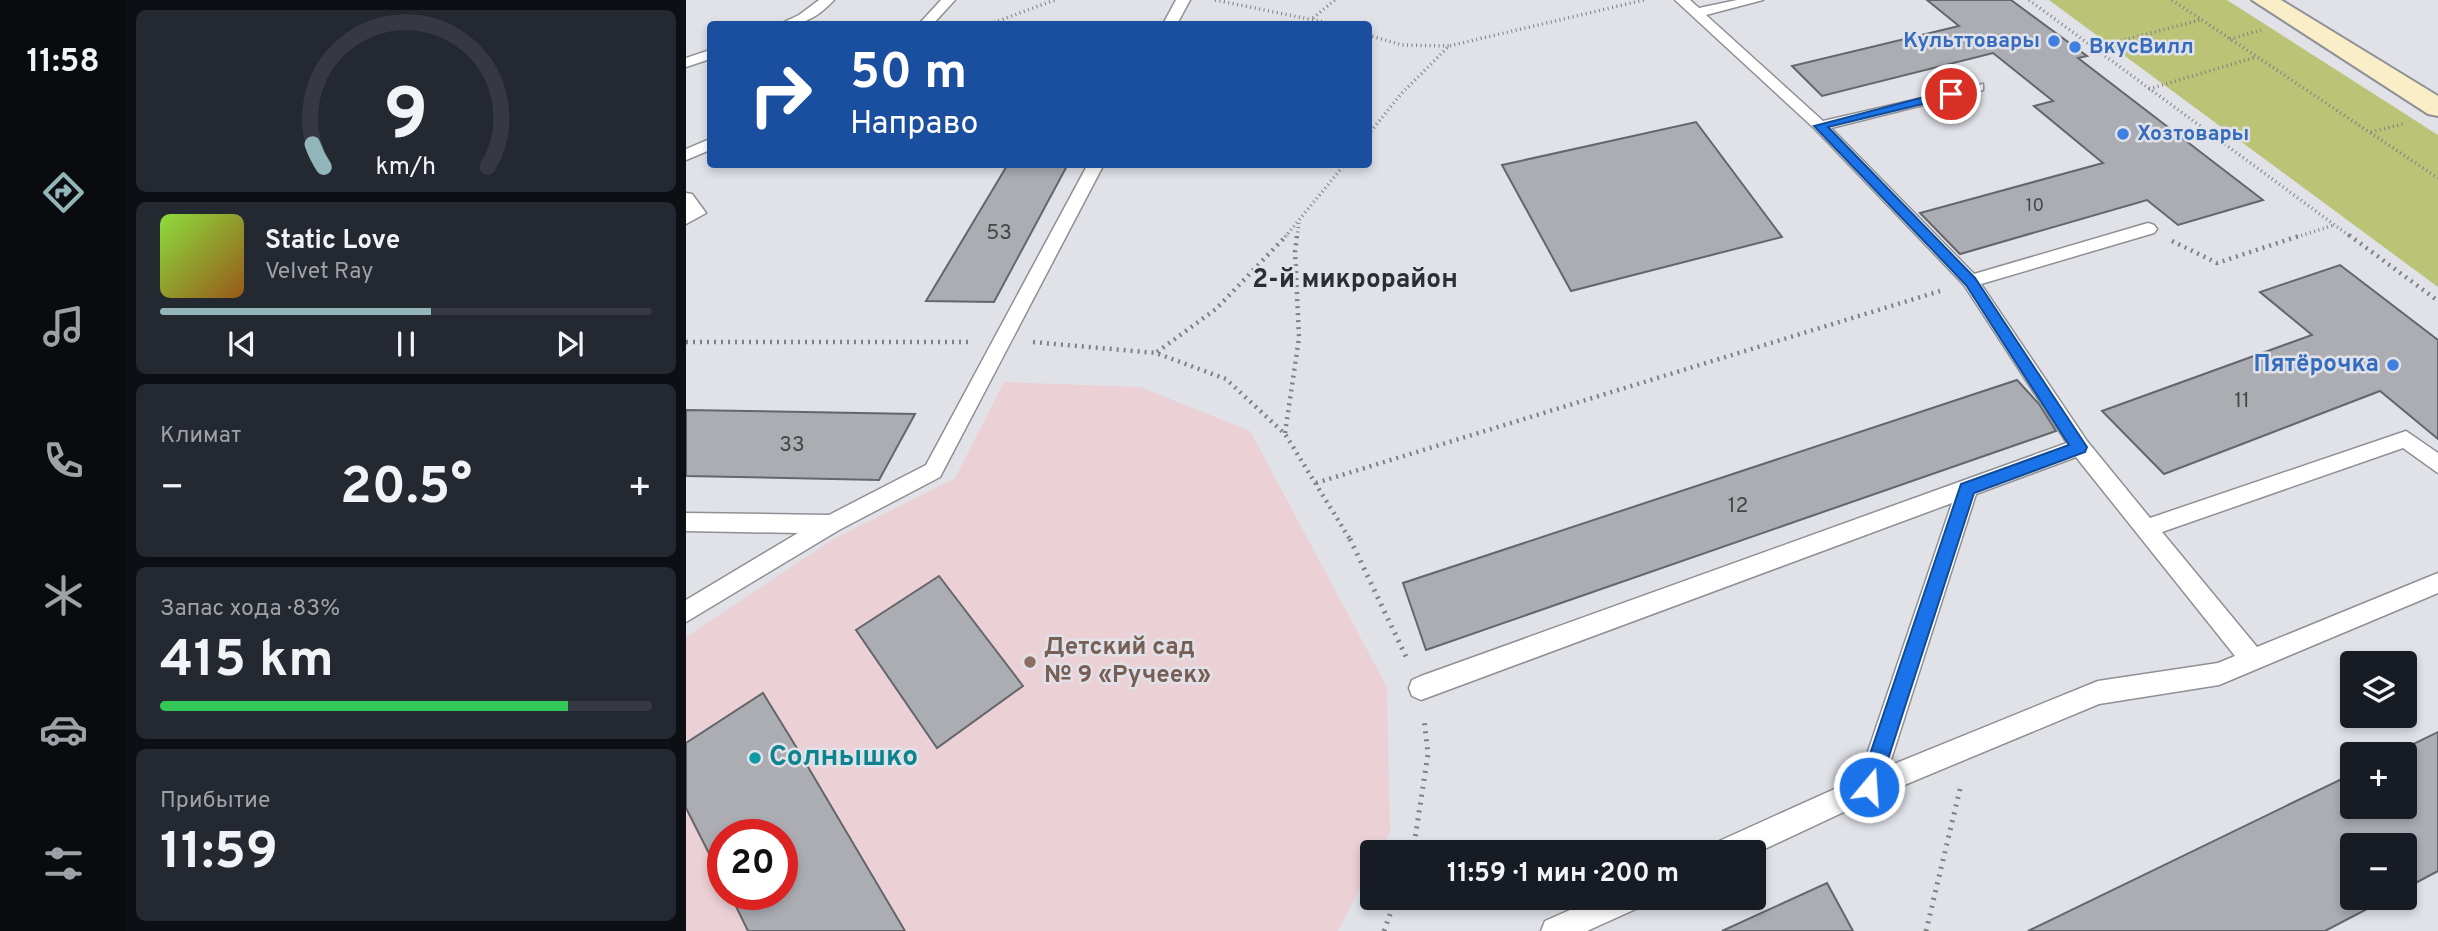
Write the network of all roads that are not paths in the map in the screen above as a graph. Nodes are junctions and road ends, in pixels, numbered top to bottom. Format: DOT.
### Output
graph roads {
  1 [pos="827,0"];
  2 [pos="948,0"];
  3 [pos="1183,0"];
  4 [pos="1756,0"];
  5 [pos="2264,0"];
  6 [pos="2298,0"];
  7 [pos="1688,6"];
  8 [pos="796,21"];
  9 [pos="929,21"];
  10 [pos="1172,21"];
  11 [pos="707,55"];
  12 [pos="686,62"];
  13 [pos="2438,84"];
  14 [pos="1978,87"];
  15 [pos="2438,108"];
  16 [pos="1820,126"];
  17 [pos="707,146"];
  18 [pos="686,155"];
  19 [pos="1094,168"];
  20 [pos="686,198"];
  21 [pos="686,219"];
  22 [pos="2148,229"];
  23 [pos="1970,281"];
  24 [pos="2080,447"];
  25 [pos="2438,465"];
  26 [pos="1967,489"];
  27 [pos="686,522"];
  28 [pos="831,524"];
  29 [pos="2144,529"];
  30 [pos="2438,583"];
  31 [pos="686,612"];
  32 [pos="2253,660"];
  33 [pos="1421,688"];
  34 [pos="1869,787"];
  35 [pos="1753,840"];
  36 [pos="1601,910"];
  37 [pos="1555,931"];
  1 -- 8 [label="lane"];
  2 -- 9 [label="lane"];
  3 -- 10 [label="lane"];
  4 -- 7 [label="lane"];
  5 -- 15 [label="main road"];
  6 -- 13 [label="main road"];
  7 -- 16 [label="lane"];
  11 -- 12 [label="lane"];
  14 -- 16 [label="lane"];
  16 -- 23 [label="lane"];
  17 -- 18 [label="lane"];
  19 -- 28 [label="lane"];
  20 -- 21 [label="lane"];
  22 -- 23 [label="lane"];
  23 -- 24 [label="lane"];
  24 -- 26 [label="lane"];
  24 -- 29 [label="lane"];
  25 -- 29 [label="lane"];
  26 -- 33 [label="lane"];
  26 -- 34 [label="lane"];
  27 -- 28 [label="lane"];
  28 -- 31 [label="lane"];
  29 -- 32 [label="lane"];
  30 -- 32 [label="lane"];
  32 -- 34 [label="lane"];
  34 -- 35 [label="lane"];
  36 -- 37 [label="lane"];
}
